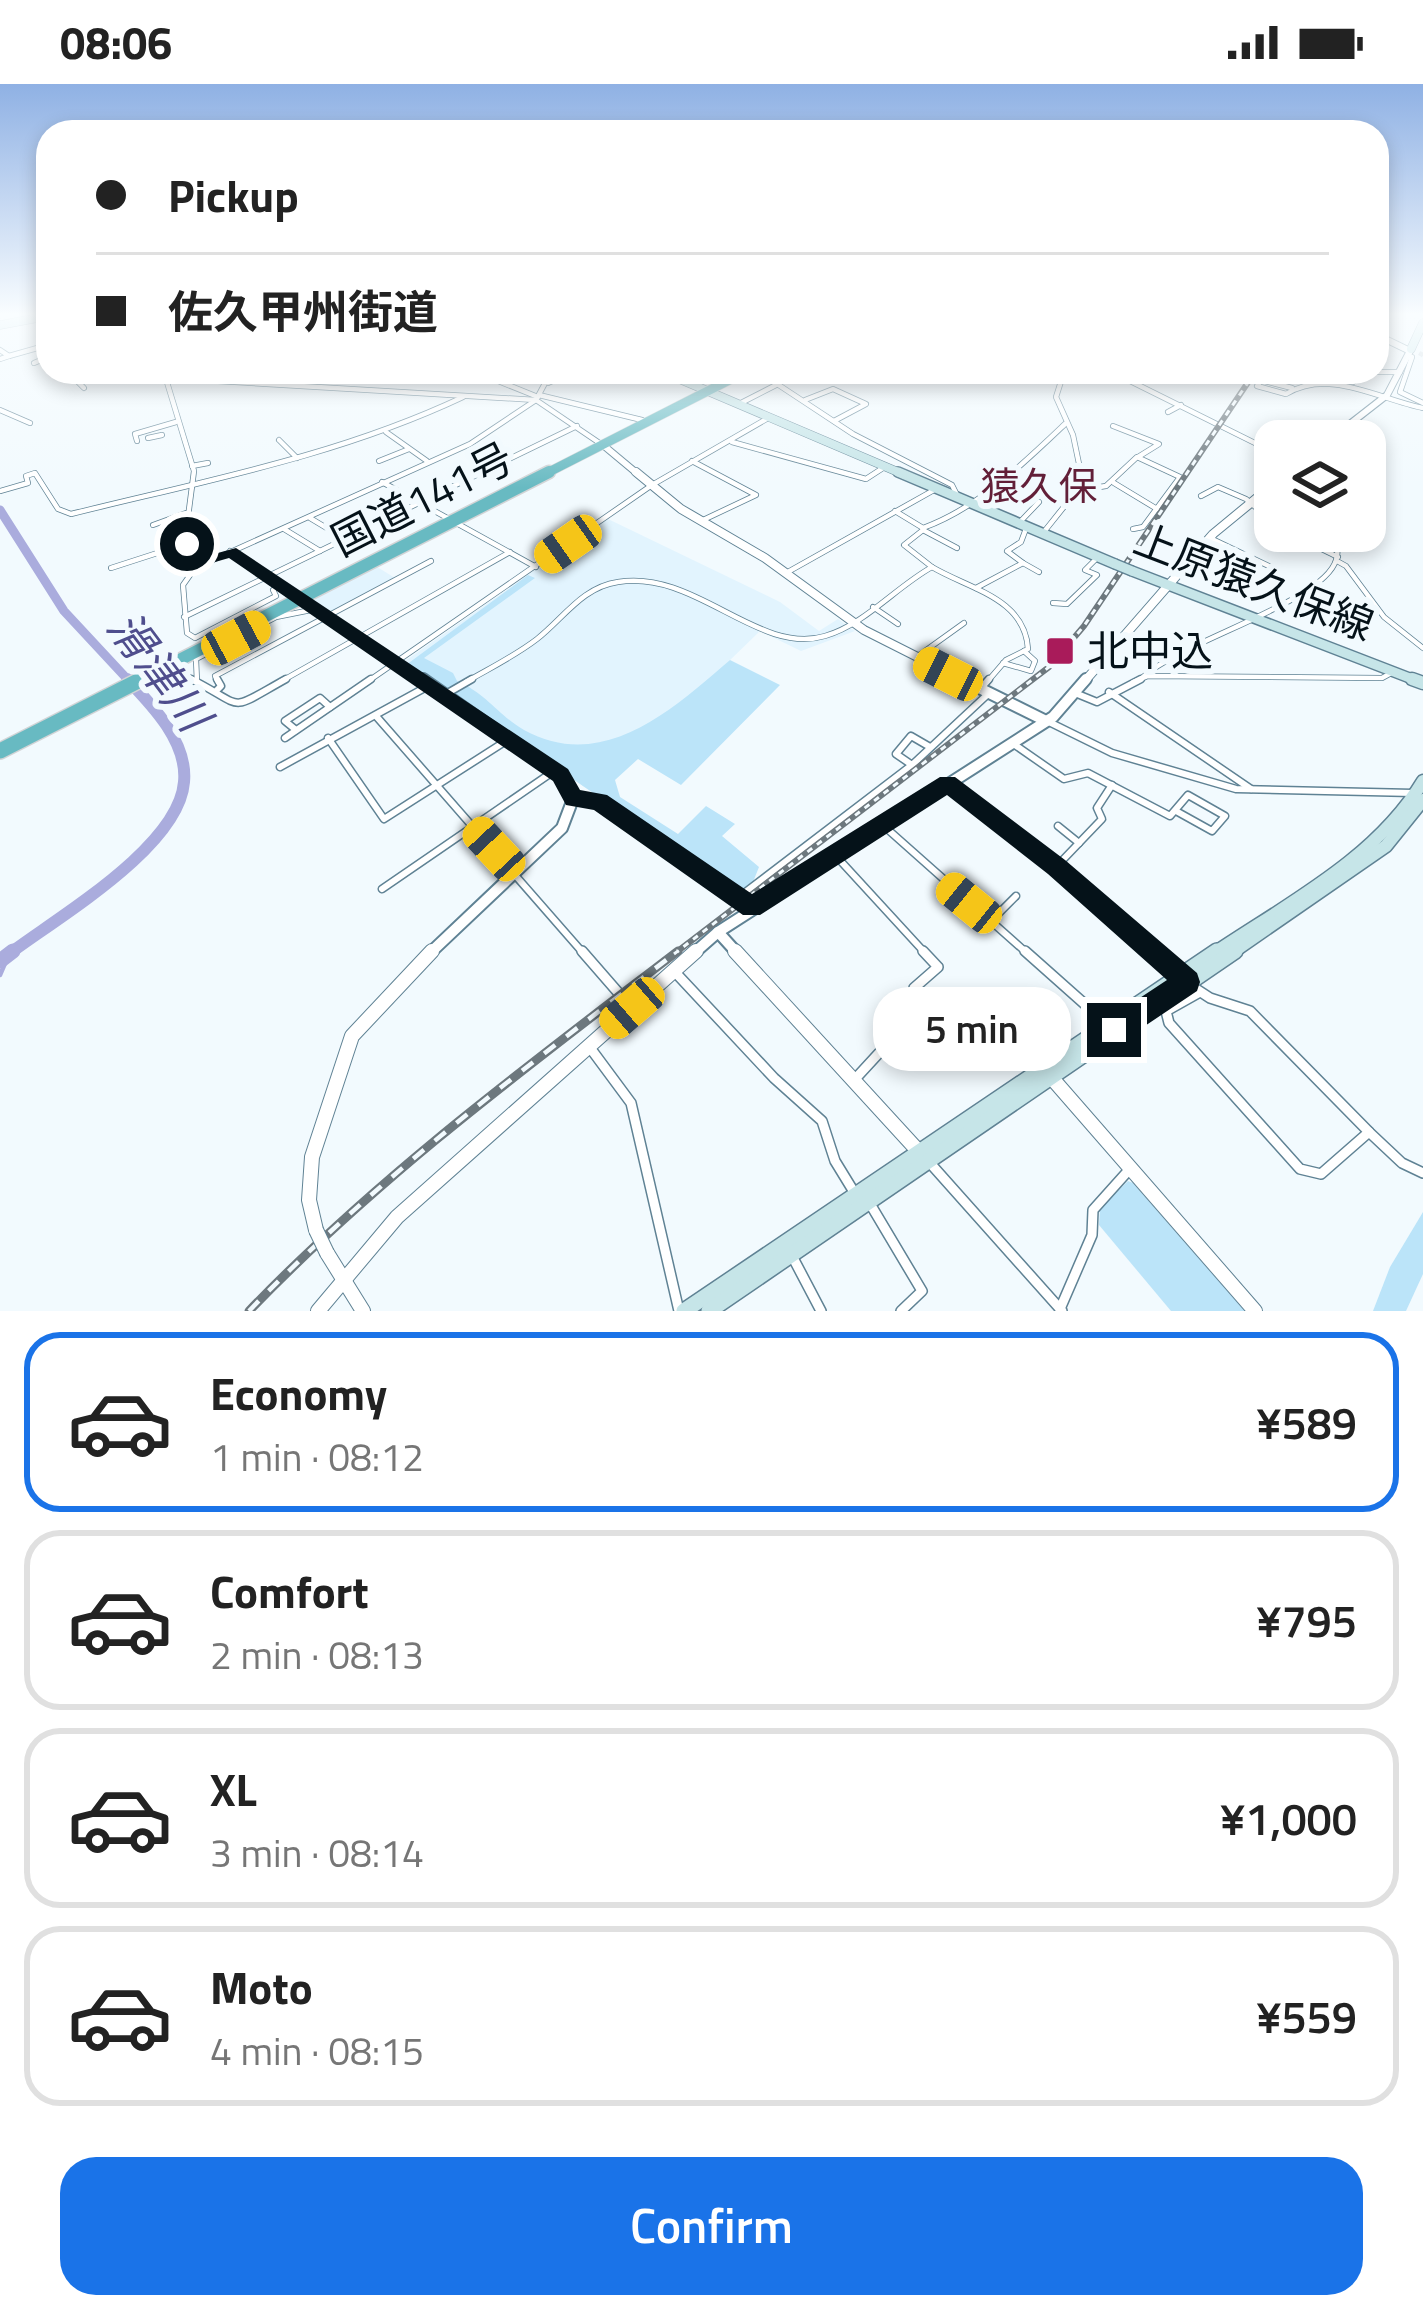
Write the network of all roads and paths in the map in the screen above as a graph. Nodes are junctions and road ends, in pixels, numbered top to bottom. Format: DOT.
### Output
graph roads {
  1 [pos="1399,373"];
  2 [pos="1409,373"];
  3 [pos="80,384"];
  4 [pos="165,384"];
  5 [pos="284,384"];
  6 [pos="499,384"];
  7 [pos="546,384"];
  8 [pos="692,384"];
  9 [pos="718,384"];
  10 [pos="778,384"];
  11 [pos="1059,384"];
  12 [pos="1138,384"];
  13 [pos="1258,384"];
  14 [pos="1303,384"];
  15 [pos="1318,384"];
  16 [pos="84,388"];
  17 [pos="706,390"];
  18 [pos="466,395"];
  19 [pos="1190,396"];
  20 [pos="538,397"];
  21 [pos="1385,397"];
  22 [pos="805,400"];
  23 [pos="739,404"];
  24 [pos="1180,404"];
  25 [pos="1423,406"];
  26 [pos="0,410"];
  27 [pos="1168,412"];
  28 [pos="770,417"];
  29 [pos="642,420"];
  30 [pos="1355,420"];
  31 [pos="834,421"];
  32 [pos="176,422"];
  33 [pos="30,423"];
  34 [pos="1065,424"];
  35 [pos="577,426"];
  36 [pos="1112,426"];
  37 [pos="150,429"];
  38 [pos="386,432"];
  39 [pos="162,435"];
  40 [pos="280,440"];
  41 [pos="136,441"];
  42 [pos="728,441"];
  43 [pos="601,443"];
  44 [pos="1254,443"];
  45 [pos="409,449"];
  46 [pos="297,458"];
  47 [pos="1137,458"];
  48 [pos="379,461"];
  49 [pos="692,461"];
  50 [pos="428,462"];
  51 [pos="208,463"];
  52 [pos="192,466"];
  53 [pos="886,466"];
  54 [pos="382,482"];
  55 [pos="1114,483"];
  56 [pos="193,484"];
  57 [pos="652,485"];
  58 [pos="938,488"];
  59 [pos="1080,490"];
  60 [pos="0,491"];
  61 [pos="1201,496"];
  62 [pos="958,497"];
  63 [pos="1254,500"];
  64 [pos="970,502"];
  65 [pos="1039,502"];
  66 [pos="420,503"];
  67 [pos="1251,503"];
  68 [pos="1254,506"];
  69 [pos="1157,509"];
  70 [pos="895,512"];
  71 [pos="187,513"];
  72 [pos="310,518"];
  73 [pos="450,520"];
  74 [pos="701,520"];
  75 [pos="153,525"];
  76 [pos="1023,525"];
  77 [pos="284,529"];
  78 [pos="923,529"];
  79 [pos="1133,530"];
  80 [pos="1043,533"];
  81 [pos="213,535"];
  82 [pos="1210,538"];
  83 [pos="345,539"];
  84 [pos="187,544"];
  85 [pos="957,548"];
  86 [pos="230,551"];
  87 [pos="320,551"];
  88 [pos="510,552"];
  89 [pos="1324,552"];
  90 [pos="1337,552"];
  91 [pos="1098,556"];
  92 [pos="1337,559"];
  93 [pos="431,561"];
  94 [pos="1023,562"];
  95 [pos="200,565"];
  96 [pos="536,566"];
  97 [pos="932,567"];
  98 [pos="111,568"];
  99 [pos="1273,568"];
  100 [pos="1039,572"];
  101 [pos="786,573"];
  102 [pos="267,577"];
  103 [pos="1168,586"];
  104 [pos="976,588"];
  105 [pos="291,593"];
  106 [pos="1054,603"];
  107 [pos="873,607"];
  108 [pos="316,609"];
  109 [pos="328,616"];
  110 [pos="184,617"];
  111 [pos="850,620"];
  112 [pos="1254,620"];
  113 [pos="964,623"];
  114 [pos="898,624"];
  115 [pos="360,636"];
  116 [pos="1423,648"];
  117 [pos="1024,651"];
  118 [pos="916,658"];
  119 [pos="398,662"];
  120 [pos="1004,663"];
  121 [pos="164,666"];
  122 [pos="1394,672"];
  123 [pos="1143,677"];
  124 [pos="197,683"];
  125 [pos="1422,683"];
  126 [pos="430,685"];
  127 [pos="218,690"];
  128 [pos="984,692"];
  129 [pos="1109,692"];
  130 [pos="1076,693"];
  131 [pos="445,695"];
  132 [pos="331,706"];
  133 [pos="376,716"];
  134 [pos="1046,721"];
  135 [pos="296,730"];
  136 [pos="285,738"];
  137 [pos="328,738"];
  138 [pos="509,739"];
  139 [pos="1012,743"];
  140 [pos="930,747"];
  141 [pos="0,748"];
  142 [pos="912,765"];
  143 [pos="280,767"];
  144 [pos="554,771"];
  145 [pos="947,783"];
  146 [pos="1112,784"];
  147 [pos="436,786"];
  148 [pos="1253,791"];
  149 [pos="1421,792"];
  150 [pos="573,799"];
  151 [pos="1176,811"];
  152 [pos="881,824"];
  153 [pos="473,826"];
  154 [pos="1058,826"];
  155 [pos="1079,843"];
  156 [pos="834,854"];
  157 [pos="1056,867"];
  158 [pos="516,872"];
  159 [pos="382,889"];
  160 [pos="1016,896"];
  161 [pos="739,897"];
  162 [pos="752,907"];
  163 [pos="991,921"];
  164 [pos="718,932"];
  165 [pos="674,970"];
  166 [pos="1188,983"];
  167 [pos="632,1008"];
  168 [pos="1106,1023"];
  169 [pos="588,1046"];
  170 [pos="1051,1077"];
  171 [pos="854,1081"];
  172 [pos="1369,1132"];
  173 [pos="923,1156"];
  174 [pos="1129,1167"];
  175 [pos="1423,1173"];
  176 [pos="861,1196"];
  177 [pos="788,1247"];
  178 [pos="343,1278"];
  179 [pos="1061,1310"];
  180 [pos="318,1311"];
  181 [pos="364,1311"];
  182 [pos="682,1311"];
  183 [pos="710,1311"];
  184 [pos="821,1311"];
  185 [pos="901,1311"];
  186 [pos="1255,1311"];
  1 -- 21 [label="street"];
  2 -- 25 [label="street"];
  3 -- 16 [label="street"];
  4 -- 32 [label="street"];
  5 -- 18 [label="street"];
  6 -- 20 [label="street"];
  7 -- 20 [label="street"];
  8 -- 17 [label="main road, 上原猿久保線"];
  9 -- 17 [label="highway, 国道141号"];
  10 -- 22 [label="street"];
  10 -- 23 [label="street"];
  11 -- 34 [label="street"];
  12 -- 24 [label="street"];
  13 -- 14 [label="street"];
  15 -- 21 [label="street"];
  17 -- 23 [label="main road, 上原猿久保線"];
  17 -- 29 [label="highway, 国道141号"];
  17 -- 43 [label="highway, 国道141号"];
  18 -- 20 [label="street"];
  18 -- 38 [label="street"];
  19 -- 24 [label="street"];
  20 -- 29 [label="street"];
  20 -- 35 [label="street"];
  20 -- 50 [label="street"];
  21 -- 25 [label="street"];
  21 -- 30 [label="street"];
  22 -- 31 [label="street"];
  22 -- 31 [label="street"];
  23 -- 28 [label="main road, 上原猿久保線"];
  24 -- 27 [label="street"];
  24 -- 44 [label="street"];
  26 -- 33 [label="street"];
  28 -- 42 [label="street"];
  28 -- 53 [label="main road, 上原猿久保線"];
  29 -- 43 [label="highway, 国道141号"];
  31 -- 62 [label="street"];
  32 -- 37 [label="street"];
  32 -- 52 [label="street"];
  34 -- 59 [label="street"];
  34 -- 64 [label="street"];
  35 -- 43 [label="street"];
  35 -- 66 [label="street"];
  36 -- 47 [label="street"];
  37 -- 39 [label="street"];
  37 -- 41 [label="street"];
  38 -- 45 [label="street"];
  38 -- 46 [label="street"];
  40 -- 46 [label="street"];
  42 -- 49 [label="street"];
  42 -- 53 [label="street"];
  43 -- 57 [label="street"];
  43 -- 73 [label="highway, 国道141号"];
  45 -- 48 [label="street"];
  45 -- 50 [label="street"];
  46 -- 56 [label="street"];
  47 -- 55 [label="street"];
  47 -- 69 [label="street"];
  49 -- 57 [label="street"];
  49 -- 74 [label="street"];
  50 -- 54 [label="street"];
  51 -- 52 [label="street"];
  52 -- 56 [label="street"];
  53 -- 58 [label="main road, 上原猿久保線"];
  54 -- 66 [label="street"];
  54 -- 72 [label="street"];
  55 -- 59 [label="street"];
  55 -- 69 [label="street"];
  56 -- 60 [label="street"];
  56 -- 71 [label="street"];
  57 -- 74 [label="street"];
  57 -- 96 [label="street"];
  58 -- 62 [label="main road, 上原猿久保線"];
  58 -- 70 [label="street"];
  59 -- 80 [label="street"];
  61 -- 67 [label="street"];
  62 -- 64 [label="main road, 上原猿久保線"];
  63 -- 67 [label="street"];
  64 -- 76 [label="main road, 上原猿久保線"];
  64 -- 78 [label="street"];
  65 -- 76 [label="street"];
  66 -- 73 [label="street"];
  66 -- 83 [label="street"];
  67 -- 68 [label="street"];
  67 -- 82 [label="street"];
  69 -- 79 [label="street"];
  70 -- 78 [label="street"];
  70 -- 101 [label="street"];
  71 -- 75 [label="street"];
  71 -- 84 [label="street"];
  72 -- 77 [label="street"];
  72 -- 83 [label="street"];
  73 -- 88 [label="street"];
  73 -- 105 [label="highway, 国道141号"];
  74 -- 101 [label="street"];
  76 -- 80 [label="main road, 上原猿久保線"];
  76 -- 94 [label="street"];
  77 -- 86 [label="street"];
  77 -- 87 [label="street"];
  78 -- 85 [label="street"];
  78 -- 97 [label="street"];
  80 -- 91 [label="main road, 上原猿久保線"];
  81 -- 84 [label="street"];
  82 -- 99 [label="street"];
  82 -- 103 [label="street"];
  83 -- 87 [label="street"];
  84 -- 95 [label="street"];
  84 -- 98 [label="street"];
  86 -- 95 [label="street"];
  86 -- 102 [label="street"];
  87 -- 102 [label="street"];
  88 -- 96 [label="street"];
  88 -- 115 [label="street"];
  89 -- 92 [label="street"];
  90 -- 92 [label="street"];
  91 -- 103 [label="main road, 上原猿久保線, bridge"];
  91 -- 106 [label="street"];
  92 -- 112 [label="street"];
  92 -- 116 [label="street"];
  93 -- 109 [label="street"];
  94 -- 100 [label="street"];
  94 -- 104 [label="street"];
  95 -- 110 [label="street"];
  96 -- 119 [label="street"];
  97 -- 104 [label="street"];
  97 -- 107 [label="street"];
  101 -- 111 [label="street"];
  102 -- 105 [label="street"];
  102 -- 110 [label="street"];
  103 -- 112 [label="main road, 上原猿久保線"];
  103 -- 130 [label="street"];
  104 -- 117 [label="street"];
  105 -- 108 [label="street"];
  105 -- 110 [label="street"];
  105 -- 121 [label="highway, 国道141号"];
  107 -- 111 [label="street"];
  107 -- 114 [label="street"];
  108 -- 109 [label="street"];
  108 -- 124 [label="street"];
  109 -- 115 [label="street"];
  109 -- 127 [label="street"];
  111 -- 118 [label="street"];
  111 -- 131 [label="street"];
  112 -- 122 [label="main road, 上原猿久保線"];
  112 -- 123 [label="street"];
  113 -- 118 [label="street"];
  115 -- 119 [label="street"];
  115 -- 127 [label="street"];
  117 -- 120 [label="street"];
  117 -- 120 [label="street"];
  118 -- 128 [label="street"];
  119 -- 126 [label="street"];
  119 -- 132 [label="street"];
  120 -- 128 [label="street"];
  121 -- 124 [label="street"];
  121 -- 141 [label="highway, 国道141号"];
  122 -- 123 [label="street"];
  122 -- 125 [label="main road, 上原猿久保線"];
  123 -- 129 [label="street"];
  124 -- 127 [label="street"];
  126 -- 131 [label="street"];
  126 -- 133 [label="street"];
  128 -- 134 [label="street"];
  128 -- 140 [label="street"];
  129 -- 130 [label="street"];
  129 -- 148 [label="street"];
  130 -- 134 [label="street"];
  131 -- 138 [label="street"];
  132 -- 135 [label="street"];
  132 -- 135 [label="street"];
  133 -- 137 [label="street"];
  133 -- 147 [label="street"];
  134 -- 139 [label="street"];
  134 -- 148 [label="street"];
  135 -- 136 [label="street"];
  137 -- 143 [label="street"];
  137 -- 147 [label="street"];
  138 -- 144 [label="street"];
  138 -- 147 [label="street"];
  139 -- 145 [label="street"];
  139 -- 146 [label="street"];
  140 -- 142 [label="street"];
  140 -- 142 [label="street"];
  142 -- 161 [label="street"];
  144 -- 150 [label="street"];
  144 -- 153 [label="street"];
  145 -- 152 [label="street"];
  145 -- 157 [label="street"];
  146 -- 151 [label="street"];
  146 -- 155 [label="street"];
  147 -- 153 [label="street"];
  148 -- 149 [label="street"];
  149 -- 166 [label="main road"];
  150 -- 158 [label="street"];
  150 -- 161 [label="street"];
  151 -- 151 [label="street"];
  152 -- 156 [label="street"];
  152 -- 163 [label="street"];
  153 -- 158 [label="street"];
  153 -- 159 [label="street"];
  154 -- 155 [label="street"];
  155 -- 157 [label="street"];
  156 -- 162 [label="street"];
  156 -- 171 [label="street"];
  157 -- 166 [label="street"];
  158 -- 167 [label="street"];
  158 -- 178 [label="street, bridge"];
  160 -- 163 [label="street"];
  161 -- 162 [label="street"];
  162 -- 164 [label="street"];
  163 -- 168 [label="street"];
  164 -- 165 [label="street"];
  164 -- 171 [label="street"];
  165 -- 167 [label="street"];
  165 -- 176 [label="street"];
  166 -- 168 [label="main road"];
  166 -- 170 [label="main road"];
  166 -- 172 [label="street"];
  166 -- 172 [label="street"];
  167 -- 169 [label="street"];
  168 -- 173 [label="main road"];
  169 -- 178 [label="street"];
  169 -- 182 [label="street"];
  170 -- 173 [label="main road"];
  170 -- 174 [label="street"];
  171 -- 173 [label="street"];
  172 -- 175 [label="street"];
  173 -- 176 [label="main road"];
  173 -- 179 [label="street"];
  174 -- 179 [label="street"];
  174 -- 186 [label="street"];
  176 -- 177 [label="main road"];
  176 -- 185 [label="street"];
  177 -- 182 [label="main road"];
  177 -- 183 [label="main road"];
  177 -- 184 [label="street"];
  178 -- 180 [label="street"];
  178 -- 181 [label="street"];
}
